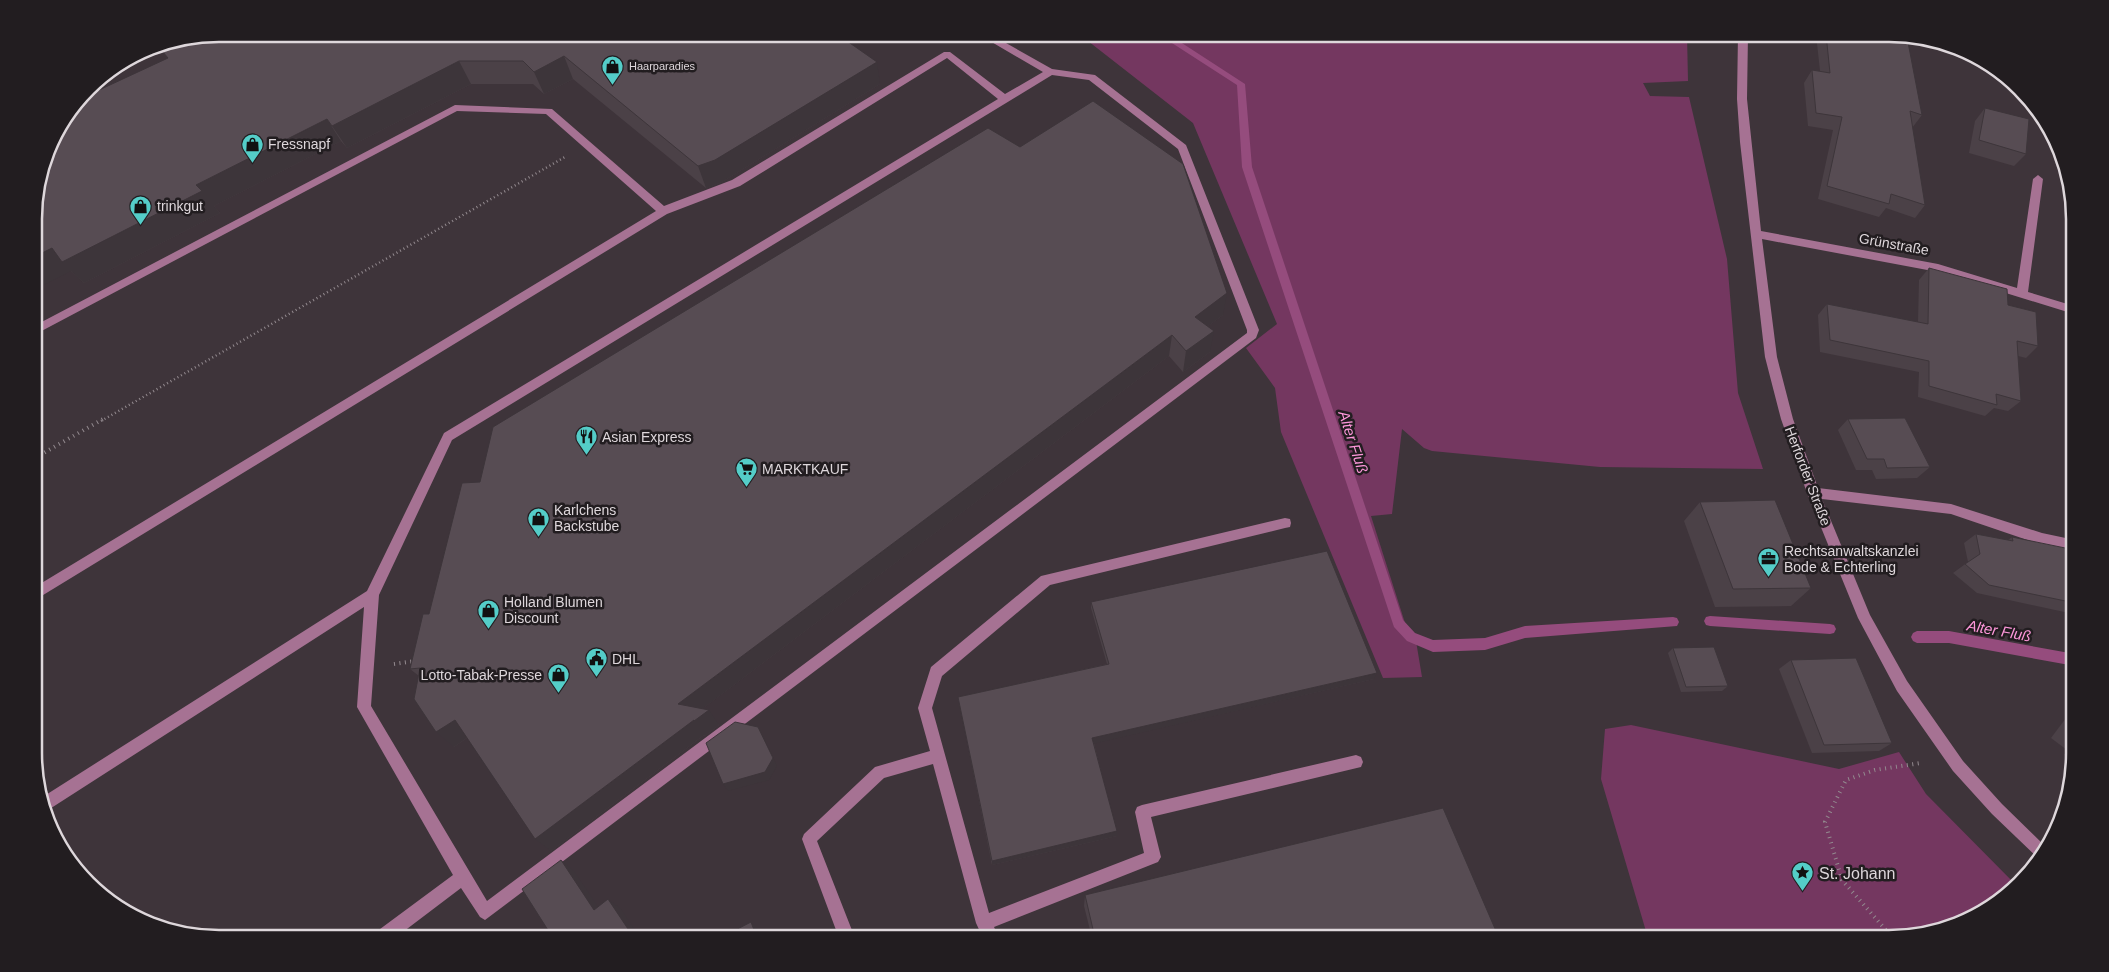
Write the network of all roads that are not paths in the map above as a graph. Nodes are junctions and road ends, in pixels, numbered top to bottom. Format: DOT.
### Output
graph roads {
  1 [pos="997,42"];
  2 [pos="1744,42"];
  3 [pos="1050,72"];
  4 [pos="1005,99"];
  5 [pos="2038,179"];
  6 [pos="663,211"];
  7 [pos="1758,234"];
  8 [pos="2022,294"];
  9 [pos="2066,308"];
  10 [pos="43,325"];
  11 [pos="1813,493"];
  12 [pos="1285,523"];
  13 [pos="2066,544"];
  14 [pos="42,590"];
  15 [pos="372,595"];
  16 [pos="938,756"];
  17 [pos="1356,762"];
  18 [pos="50,801"];
  19 [pos="2038,849"];
  20 [pos="463,877"];
  21 [pos="984,923"];
  22 [pos="393,930"];
  23 [pos="844,930"];
  24 [pos="987,930"];
  1 -- 3 [label="street"];
  2 -- 7 [label="street, Herforder Straße"];
  3 -- 4 [label="street"];
  3 -- 20 [label="street"];
  4 -- 6 [label="street"];
  4 -- 15 [label="street"];
  5 -- 8 [label="street"];
  6 -- 10 [label="street"];
  6 -- 14 [label="street"];
  7 -- 8 [label="street, Grünstraße"];
  7 -- 11 [label="street, Herforder Straße"];
  8 -- 9 [label="street, Grünstraße"];
  11 -- 13 [label="street"];
  11 -- 19 [label="street, Herforder Straße"];
  12 -- 16 [label="street"];
  15 -- 18 [label="street"];
  15 -- 20 [label="street"];
  16 -- 21 [label="street"];
  16 -- 23 [label="street"];
  17 -- 21 [label="street"];
  20 -- 22 [label="street"];
  21 -- 24 [label="street"];
}
